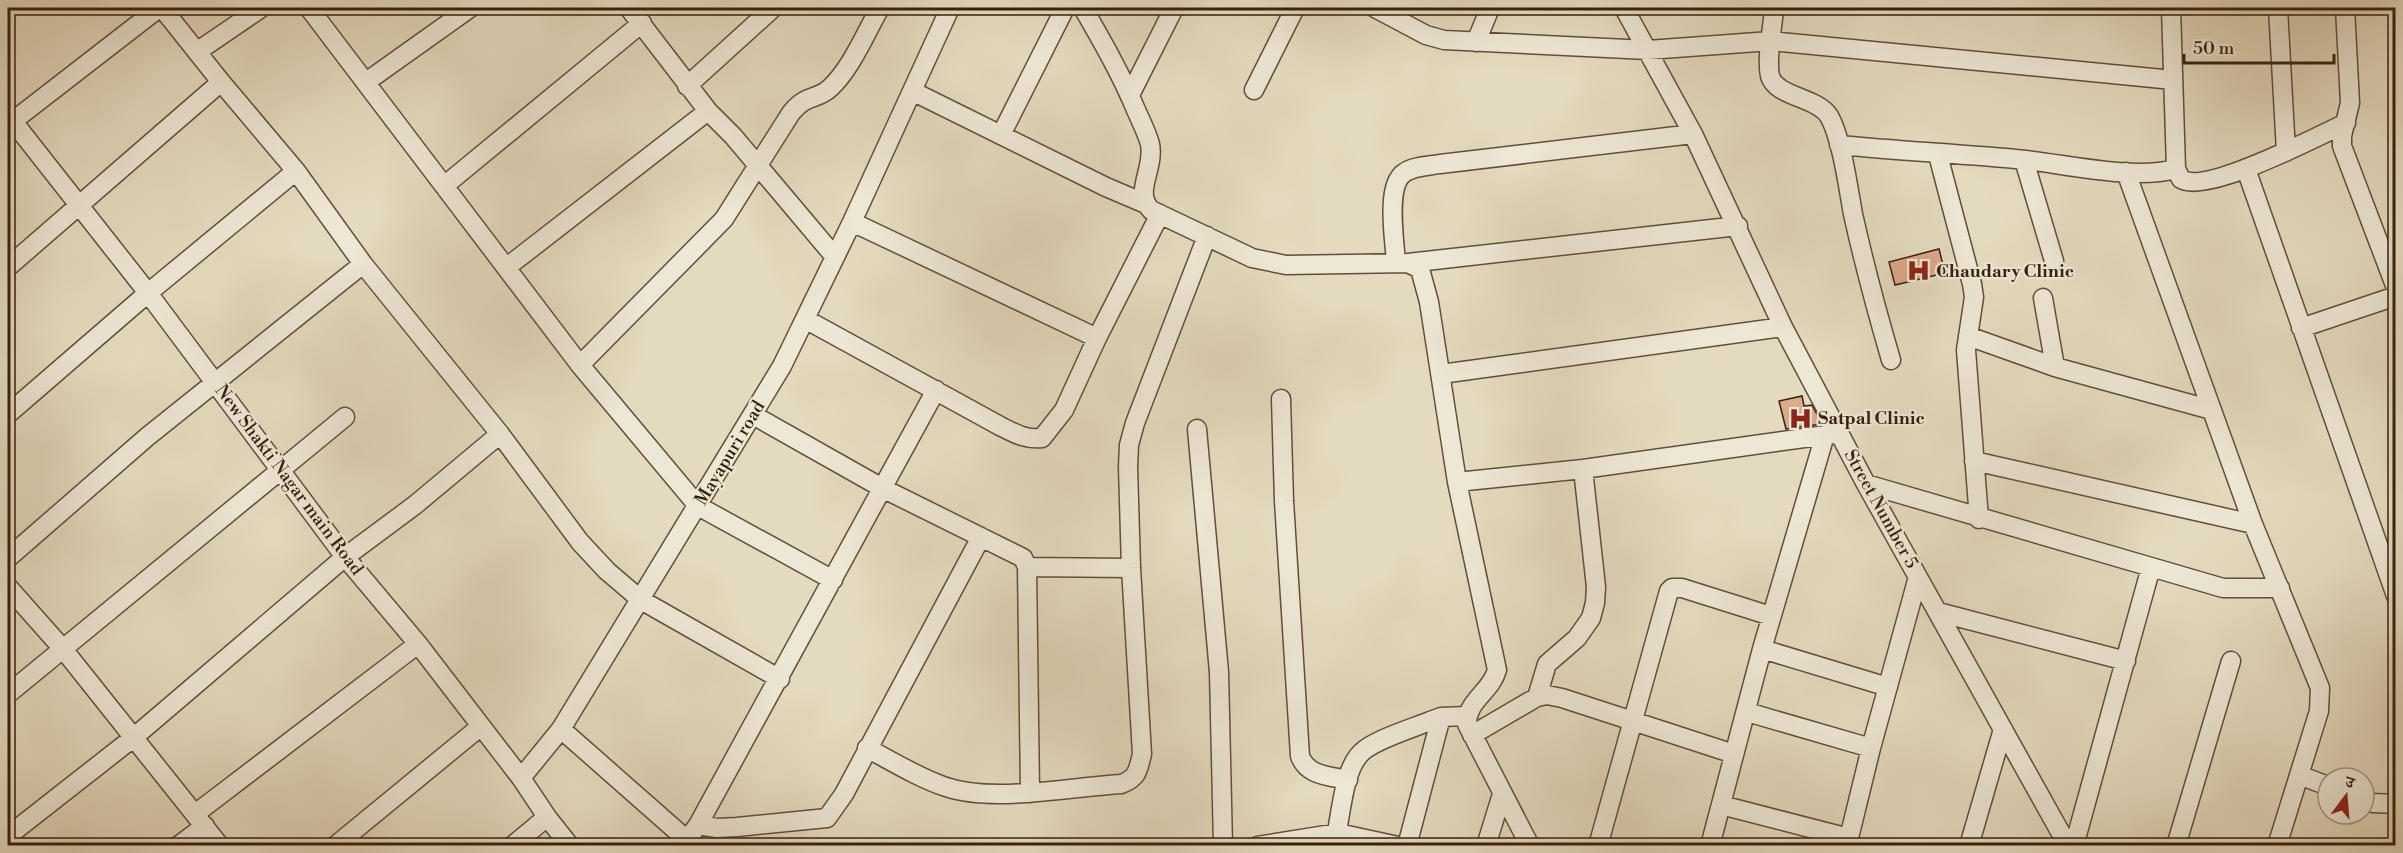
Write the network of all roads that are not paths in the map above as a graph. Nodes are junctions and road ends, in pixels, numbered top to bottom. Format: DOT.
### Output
graph roads {
  1 [pos="160,8"];
  2 [pos="261,8"];
  3 [pos="309,8"];
  4 [pos="470,8"];
  5 [pos="629,8"];
  6 [pos="772,8"];
  7 [pos="880,8"];
  8 [pos="950,8"];
  9 [pos="1065,8"];
  10 [pos="1083,8"];
  11 [pos="1174,8"];
  12 [pos="1295,8"];
  13 [pos="1490,8"];
  14 [pos="1624,8"];
  15 [pos="1774,8"];
  16 [pos="2171,8"];
  17 [pos="2278,8"];
  18 [pos="2345,8"];
  19 [pos="1380,9"];
  20 [pos="642,23"];
  21 [pos="1771,40"];
  22 [pos="1476,42"];
  23 [pos="1648,50"];
  24 [pos="198,51"];
  25 [pos="2173,80"];
  26 [pos="221,82"];
  27 [pos="366,82"];
  28 [pos="687,86"];
  29 [pos="1254,90"];
  30 [pos="912,91"];
  31 [pos="1130,95"];
  32 [pos="708,111"];
  33 [pos="10,118"];
  34 [pos="2346,123"];
  35 [pos="1694,134"];
  36 [pos="1001,135"];
  37 [pos="1839,145"];
  38 [pos="2286,152"];
  39 [pos="1938,155"];
  40 [pos="2024,160"];
  41 [pos="759,166"];
  42 [pos="2176,169"];
  43 [pos="2246,169"];
  44 [pos="297,171"];
  45 [pos="2126,172"];
  46 [pos="444,186"];
  47 [pos="79,207"];
  48 [pos="1153,209"];
  49 [pos="852,222"];
  50 [pos="1738,226"];
  51 [pos="1207,237"];
  52 [pos="835,257"];
  53 [pos="2054,261"];
  54 [pos="1402,263"];
  55 [pos="363,264"];
  56 [pos="8,267"];
  57 [pos="507,267"];
  58 [pos="2396,288"];
  59 [pos="148,293"];
  60 [pos="2396,296"];
  61 [pos="2043,298"];
  62 [pos="805,319"];
  63 [pos="1783,327"];
  64 [pos="2301,328"];
  65 [pos="1968,336"];
  66 [pos="1097,338"];
  67 [pos="1891,360"];
  68 [pos="580,365"];
  69 [pos="2055,367"];
  70 [pos="1441,374"];
  71 [pos="217,383"];
  72 [pos="936,390"];
  73 [pos="1281,399"];
  74 [pos="2212,410"];
  75 [pos="8,414"];
  76 [pos="753,415"];
  77 [pos="345,417"];
  78 [pos="1197,429"];
  79 [pos="500,434"];
  80 [pos="1832,434"];
  81 [pos="1974,461"];
  82 [pos="1583,469"];
  83 [pos="280,470"];
  84 [pos="1457,482"];
  85 [pos="1866,484"];
  86 [pos="884,489"];
  87 [pos="698,506"];
  88 [pos="1979,519"];
  89 [pos="2253,524"];
  90 [pos="981,537"];
  91 [pos="345,557"];
  92 [pos="8,558"];
  93 [pos="1027,567"];
  94 [pos="2151,567"];
  95 [pos="1131,568"];
  96 [pos="1918,577"];
  97 [pos="833,580"];
  98 [pos="8,587"];
  99 [pos="2280,588"];
  100 [pos="2396,596"];
  101 [pos="641,600"];
  102 [pos="1938,612"];
  103 [pos="1772,616"];
  104 [pos="418,644"];
  105 [pos="63,649"];
  106 [pos="1762,649"];
  107 [pos="2126,661"];
  108 [pos="2231,661"];
  109 [pos="780,679"];
  110 [pos="1888,687"];
  111 [pos="8,694"];
  112 [pos="1537,697"];
  113 [pos="1747,712"];
  114 [pos="1467,716"];
  115 [pos="1441,717"];
  116 [pos="1632,722"];
  117 [pos="480,727"];
  118 [pos="561,729"];
  119 [pos="2002,729"];
  120 [pos="1472,735"];
  121 [pos="133,738"];
  122 [pos="867,748"];
  123 [pos="1871,748"];
  124 [pos="1734,754"];
  125 [pos="2299,775"];
  126 [pos="521,778"];
  127 [pos="1348,780"];
  128 [pos="2316,781"];
  129 [pos="1030,793"];
  130 [pos="1502,794"];
  131 [pos="2376,803"];
  132 [pos="2396,804"];
  133 [pos="1721,805"];
  134 [pos="547,817"];
  135 [pos="200,820"];
  136 [pos="8,836"];
  137 [pos="691,837"];
  138 [pos="1336,839"];
  139 [pos="1848,842"];
  140 [pos="178,846"];
  141 [pos="220,846"];
  142 [pos="335,846"];
  143 [pos="512,846"];
  144 [pos="570,846"];
  145 [pos="1223,846"];
  146 [pos="1257,846"];
  147 [pos="1398,846"];
  148 [pos="1407,846"];
  149 [pos="1486,846"];
  150 [pos="1530,846"];
  151 [pos="1598,846"];
  152 [pos="1710,846"];
  153 [pos="1969,846"];
  154 [pos="2068,846"];
  155 [pos="2074,846"];
  156 [pos="2176,846"];
  157 [pos="2277,846"];
  1 -- 24 [label="street"];
  1 -- 33 [label="street"];
  2 -- 24 [label="street"];
  3 -- 27 [label="street"];
  4 -- 27 [label="street"];
  5 -- 20 [label="street"];
  6 -- 28 [label="street"];
  7 -- 41 [label="street"];
  8 -- 30 [label="street, Mayapuri road"];
  9 -- 36 [label="street"];
  10 -- 31 [label="street"];
  11 -- 31 [label="street"];
  12 -- 29 [label="street"];
  13 -- 22 [label="street"];
  14 -- 23 [label="street, Street Number 5"];
  15 -- 21 [label="street"];
  16 -- 25 [label="street"];
  17 -- 38 [label="street"];
  18 -- 34 [label="street"];
  19 -- 22 [label="street"];
  20 -- 28 [label="street"];
  20 -- 46 [label="street"];
  21 -- 23 [label="street"];
  21 -- 25 [label="street"];
  21 -- 37 [label="street"];
  22 -- 23 [label="street"];
  23 -- 35 [label="street, Street Number 5"];
  24 -- 26 [label="street"];
  25 -- 42 [label="street"];
  26 -- 44 [label="street"];
  26 -- 47 [label="street"];
  27 -- 46 [label="street"];
  28 -- 32 [label="street"];
  30 -- 36 [label="street"];
  30 -- 49 [label="street, Mayapuri road"];
  31 -- 48 [label="street"];
  32 -- 41 [label="street"];
  32 -- 57 [label="street"];
  33 -- 47 [label="street, New Shakti Nagar main Road"];
  34 -- 38 [label="street"];
  34 -- 58 [label="street"];
  35 -- 50 [label="street, Street Number 5"];
  35 -- 54 [label="street"];
  36 -- 48 [label="street"];
  37 -- 39 [label="street"];
  37 -- 67 [label="street"];
  38 -- 43 [label="street"];
  39 -- 40 [label="street"];
  39 -- 65 [label="street"];
  40 -- 45 [label="street"];
  40 -- 53 [label="street"];
  41 -- 52 [label="street"];
  41 -- 68 [label="street"];
  42 -- 43 [label="street"];
  42 -- 45 [label="street"];
  43 -- 64 [label="street"];
  44 -- 55 [label="street"];
  44 -- 59 [label="street"];
  45 -- 74 [label="street"];
  46 -- 57 [label="street"];
  47 -- 56 [label="street"];
  47 -- 59 [label="street, New Shakti Nagar main Road"];
  48 -- 51 [label="street"];
  48 -- 66 [label="street"];
  49 -- 52 [label="street, Mayapuri road"];
  49 -- 66 [label="street"];
  50 -- 54 [label="street"];
  50 -- 63 [label="street, Street Number 5"];
  51 -- 54 [label="street"];
  51 -- 95 [label="street"];
  52 -- 62 [label="street, Mayapuri road"];
  54 -- 70 [label="street"];
  55 -- 71 [label="street"];
  55 -- 79 [label="street"];
  57 -- 68 [label="street"];
  59 -- 71 [label="street, New Shakti Nagar main Road"];
  59 -- 75 [label="street"];
  60 -- 64 [label="street"];
  61 -- 69 [label="street"];
  62 -- 72 [label="street"];
  62 -- 76 [label="street, Mayapuri road"];
  63 -- 70 [label="street"];
  63 -- 80 [label="street, Street Number 5"];
  64 -- 100 [label="street"];
  65 -- 69 [label="street"];
  65 -- 81 [label="street"];
  66 -- 72 [label="street"];
  68 -- 87 [label="street"];
  69 -- 74 [label="street"];
  70 -- 84 [label="street"];
  71 -- 83 [label="street, New Shakti Nagar main Road"];
  71 -- 92 [label="street"];
  72 -- 86 [label="street"];
  73 -- 127 [label="street"];
  74 -- 89 [label="street"];
  76 -- 86 [label="street"];
  76 -- 87 [label="street, Mayapuri road"];
  77 -- 83 [label="street"];
  78 -- 145 [label="street"];
  79 -- 91 [label="street"];
  79 -- 101 [label="street"];
  80 -- 82 [label="street"];
  80 -- 85 [label="street, Street Number 5"];
  80 -- 103 [label="street"];
  81 -- 88 [label="street"];
  81 -- 89 [label="street"];
  82 -- 84 [label="street"];
  82 -- 112 [label="street"];
  83 -- 91 [label="street, New Shakti Nagar main Road"];
  83 -- 105 [label="street"];
  84 -- 114 [label="street"];
  85 -- 88 [label="street"];
  85 -- 96 [label="street, Street Number 5"];
  86 -- 90 [label="street"];
  86 -- 97 [label="street"];
  87 -- 97 [label="street"];
  87 -- 101 [label="street, Mayapuri road"];
  88 -- 94 [label="street"];
  89 -- 99 [label="street"];
  90 -- 93 [label="street"];
  90 -- 122 [label="street"];
  91 -- 104 [label="street, New Shakti Nagar main Road"];
  91 -- 121 [label="street"];
  93 -- 95 [label="street"];
  93 -- 129 [label="street"];
  94 -- 99 [label="street"];
  94 -- 107 [label="street"];
  95 -- 129 [label="street"];
  96 -- 102 [label="street, Street Number 5"];
  96 -- 110 [label="street"];
  97 -- 109 [label="street"];
  98 -- 105 [label="street"];
  99 -- 125 [label="street"];
  101 -- 109 [label="street"];
  101 -- 118 [label="street, Mayapuri road"];
  102 -- 107 [label="street"];
  102 -- 119 [label="street, Street Number 5"];
  103 -- 106 [label="street"];
  103 -- 116 [label="street"];
  104 -- 117 [label="street, New Shakti Nagar main Road"];
  104 -- 135 [label="street"];
  105 -- 111 [label="street"];
  105 -- 121 [label="street"];
  106 -- 110 [label="street"];
  106 -- 113 [label="street"];
  107 -- 155 [label="street"];
  108 -- 156 [label="street"];
  109 -- 137 [label="street"];
  110 -- 123 [label="street"];
  112 -- 116 [label="street"];
  112 -- 120 [label="street"];
  113 -- 123 [label="street"];
  113 -- 124 [label="street"];
  114 -- 115 [label="street"];
  114 -- 120 [label="street"];
  115 -- 127 [label="street"];
  115 -- 148 [label="street"];
  116 -- 124 [label="street"];
  116 -- 151 [label="street"];
  117 -- 126 [label="street, New Shakti Nagar main Road"];
  117 -- 142 [label="street"];
  118 -- 126 [label="street, Mayapuri road"];
  118 -- 137 [label="street"];
  119 -- 153 [label="street"];
  119 -- 154 [label="street, Street Number 5"];
  120 -- 130 [label="street"];
  121 -- 135 [label="street"];
  121 -- 136 [label="street"];
  122 -- 129 [label="street"];
  122 -- 137 [label="street"];
  123 -- 139 [label="street"];
  124 -- 133 [label="street"];
  125 -- 128 [label="street"];
  125 -- 157 [label="street"];
  126 -- 134 [label="street, New Shakti Nagar main Road"];
  127 -- 138 [label="street"];
  130 -- 149 [label="street"];
  130 -- 150 [label="street"];
  131 -- 132 [label="street"];
  133 -- 139 [label="street"];
  133 -- 152 [label="street"];
  134 -- 143 [label="street"];
  134 -- 144 [label="street, New Shakti Nagar main Road"];
  135 -- 140 [label="street"];
  135 -- 141 [label="street"];
  138 -- 146 [label="street"];
  138 -- 147 [label="street"];
}
